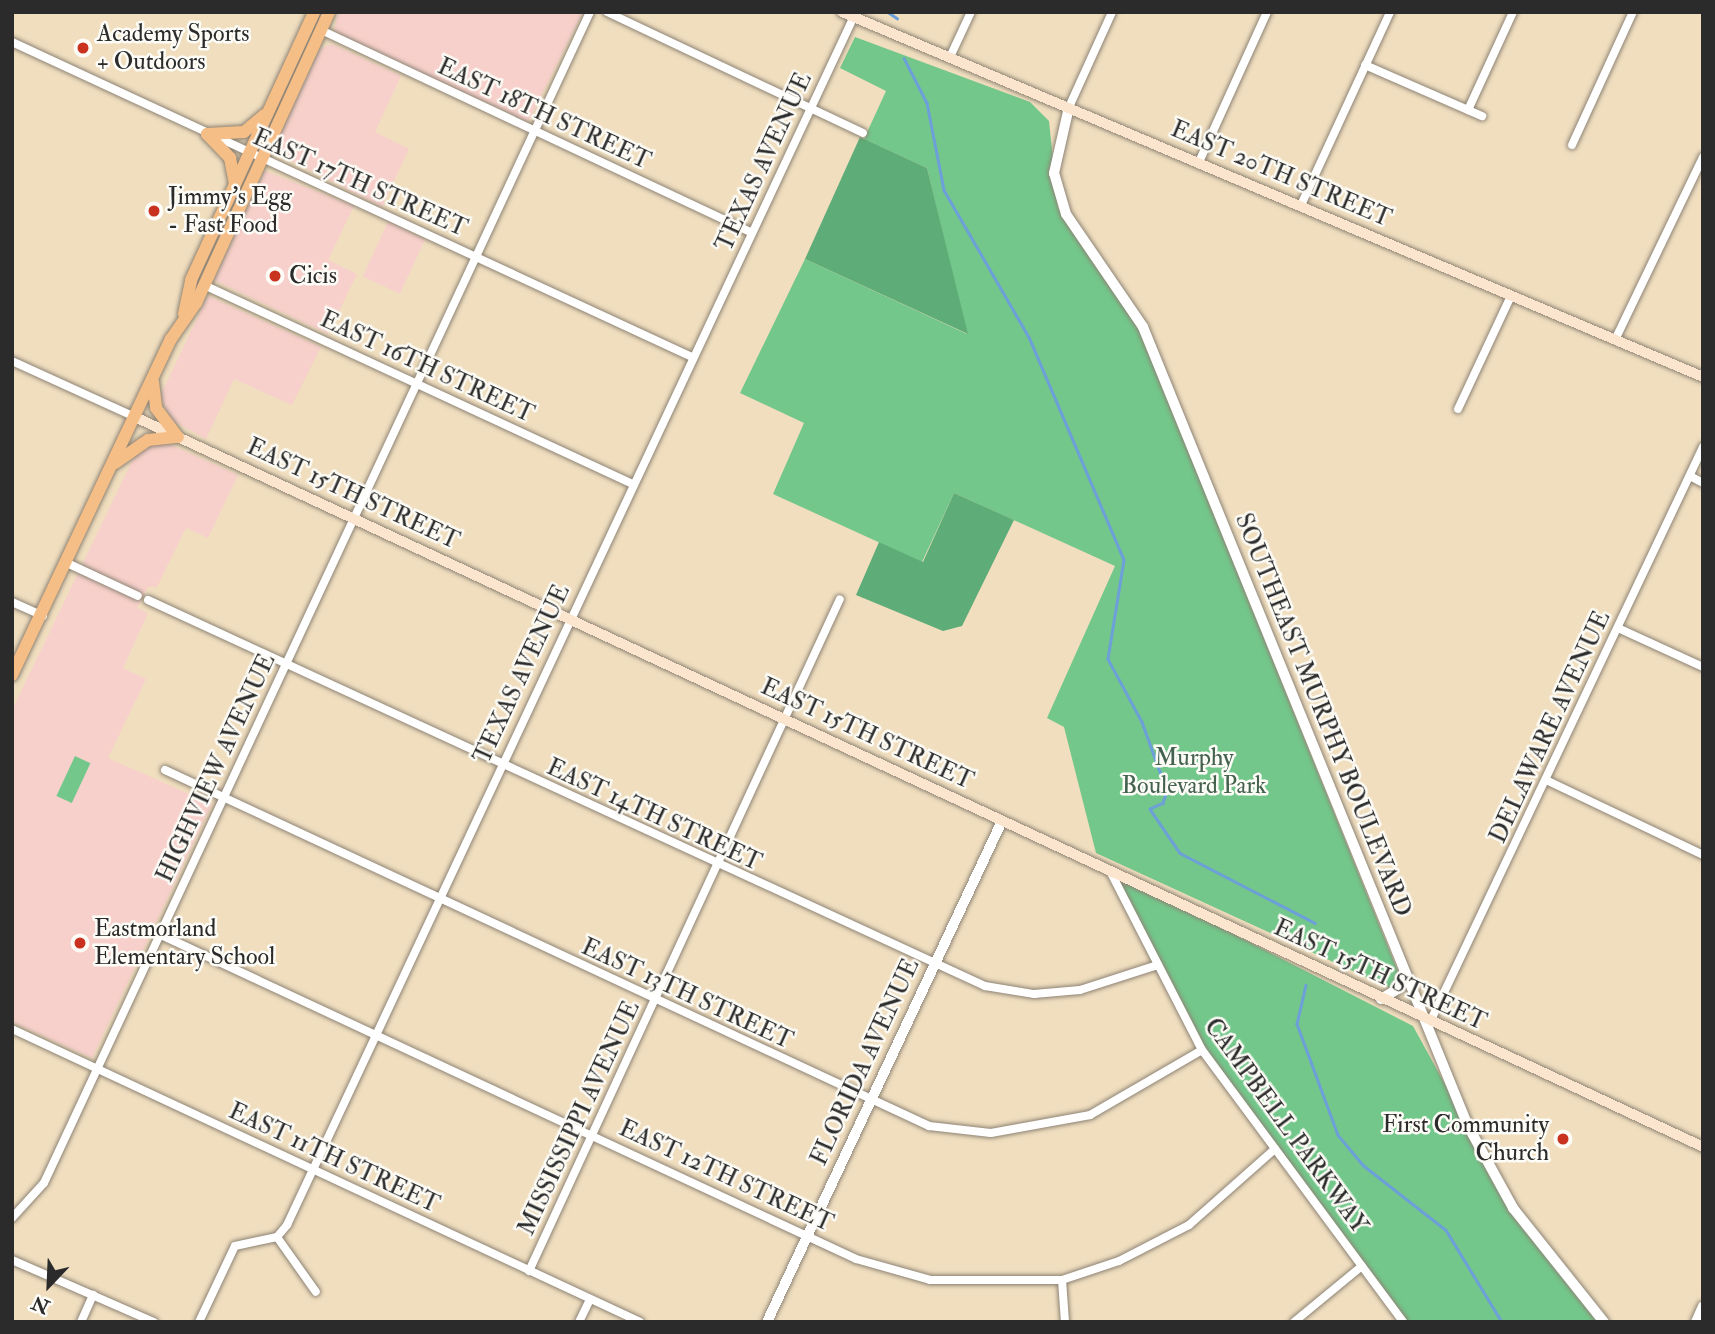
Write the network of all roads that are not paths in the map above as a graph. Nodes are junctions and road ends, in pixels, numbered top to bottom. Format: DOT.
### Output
graph roads {
  1 [pos="314,12"];
  2 [pos="329,12"];
  3 [pos="590,12"];
  4 [pos="607,12"];
  5 [pos="842,12"];
  6 [pos="971,12"];
  7 [pos="1112,12"];
  8 [pos="1267,12"];
  9 [pos="1390,12"];
  10 [pos="1513,12"];
  11 [pos="1633,12"];
  12 [pos="855,15"];
  13 [pos="321,30"];
  14 [pos="12,42"];
  15 [pos="950,57"];
  16 [pos="1365,65"];
  17 [pos="1069,107"];
  18 [pos="811,109"];
  19 [pos="269,110"];
  20 [pos="1468,110"];
  21 [pos="1482,116"];
  22 [pos="534,131"];
  23 [pos="863,133"];
  24 [pos="207,134"];
  25 [pos="1572,145"];
  26 [pos="249,154"];
  27 [pos="1703,157"];
  28 [pos="262,160"];
  29 [pos="1199,162"];
  30 [pos="235,184"];
  31 [pos="1301,205"];
  32 [pos="751,233"];
  33 [pos="475,256"];
  34 [pos="204,285"];
  35 [pos="1511,296"];
  36 [pos="184,314"];
  37 [pos="1615,340"];
  38 [pos="692,357"];
  39 [pos="12,361"];
  40 [pos="153,377"];
  41 [pos="1703,377"];
  42 [pos="416,383"];
  43 [pos="1458,409"];
  44 [pos="135,417"];
  45 [pos="178,437"];
  46 [pos="1703,447"];
  47 [pos="112,466"];
  48 [pos="1690,477"];
  49 [pos="1703,483"];
  50 [pos="633,484"];
  51 [pos="354,517"];
  52 [pos="67,563"];
  53 [pos="138,596"];
  54 [pos="840,599"];
  55 [pos="148,600"];
  56 [pos="12,602"];
  57 [pos="43,616"];
  58 [pos="570,618"];
  59 [pos="1618,628"];
  60 [pos="286,664"];
  61 [pos="1703,667"];
  62 [pos="12,675"];
  63 [pos="785,720"];
  64 [pos="501,764"];
  65 [pos="164,770"];
  66 [pos="1546,780"];
  67 [pos="223,798"];
  68 [pos="1002,821"];
  69 [pos="1703,855"];
  70 [pos="718,866"];
  71 [pos="1111,871"];
  72 [pos="438,899"];
  73 [pos="159,934"];
  74 [pos="1158,965"];
  75 [pos="934,966"];
  76 [pos="1402,966"];
  77 [pos="1381,999"];
  78 [pos="656,1000"];
  79 [pos="1430,1022"];
  80 [pos="12,1029"];
  81 [pos="374,1034"];
  82 [pos="1202,1049"];
  83 [pos="96,1069"];
  84 [pos="871,1100"];
  85 [pos="592,1136"];
  86 [pos="1703,1147"];
  87 [pos="1275,1149"];
  88 [pos="310,1168"];
  89 [pos="12,1219"];
  90 [pos="808,1235"];
  91 [pos="277,1237"];
  92 [pos="12,1260"];
  93 [pos="1362,1266"];
  94 [pos="528,1271"];
  95 [pos="1062,1280"];
  96 [pos="316,1292"];
  97 [pos="93,1295"];
  98 [pos="590,1299"];
  99 [pos="1703,1306"];
  100 [pos="80,1322"];
  101 [pos="154,1322"];
  102 [pos="199,1322"];
  103 [pos="579,1322"];
  104 [pos="640,1322"];
  105 [pos="767,1322"];
  106 [pos="1065,1322"];
  107 [pos="1294,1322"];
  108 [pos="1403,1322"];
  109 [pos="1604,1322"];
  110 [pos="1696,1322"];
  1 -- 19 [label="main road"];
  2 -- 13 [label="main road"];
  3 -- 22 [label="street, HIGHVIEW AVENUE"];
  4 -- 18 [label="street"];
  5 -- 12 [label="main road, EAST 20TH STREET"];
  6 -- 15 [label="street"];
  7 -- 17 [label="street"];
  8 -- 29 [label="street"];
  9 -- 16 [label="street"];
  10 -- 20 [label="street"];
  11 -- 25 [label="street"];
  12 -- 15 [label="main road, EAST 20TH STREET"];
  12 -- 18 [label="street, TEXAS AVENUE"];
  13 -- 22 [label="street, EAST 18TH STREET"];
  13 -- 28 [label="main road"];
  14 -- 24 [label="street, EAST 17TH STREET"];
  15 -- 17 [label="main road, EAST 20TH STREET"];
  16 -- 20 [label="street"];
  16 -- 31 [label="street"];
  17 -- 29 [label="main road, EAST 20TH STREET"];
  17 -- 76 [label="street, SOUTHEAST MURPHY BOULEVARD"];
  18 -- 23 [label="street"];
  18 -- 32 [label="street, TEXAS AVENUE"];
  19 -- 24 [label="main road"];
  19 -- 26 [label="main road"];
  20 -- 21 [label="street"];
  22 -- 32 [label="street, EAST 18TH STREET"];
  22 -- 33 [label="street, HIGHVIEW AVENUE"];
  24 -- 26 [label="street, EAST 17TH STREET"];
  24 -- 30 [label="main road"];
  26 -- 28 [label="street, EAST 17TH STREET"];
  26 -- 30 [label="main road"];
  27 -- 37 [label="street"];
  28 -- 33 [label="street, EAST 17TH STREET"];
  28 -- 34 [label="main road"];
  29 -- 31 [label="main road, EAST 20TH STREET"];
  30 -- 36 [label="main road"];
  31 -- 35 [label="main road, EAST 20TH STREET"];
  32 -- 38 [label="street, TEXAS AVENUE"];
  33 -- 38 [label="street, EAST 17TH STREET"];
  33 -- 42 [label="street, HIGHVIEW AVENUE"];
  34 -- 36 [label="main road"];
  34 -- 42 [label="street, EAST 16TH STREET"];
  35 -- 37 [label="main road, EAST 20TH STREET"];
  35 -- 43 [label="street"];
  36 -- 40 [label="main road"];
  37 -- 41 [label="main road, EAST 20TH STREET"];
  38 -- 50 [label="street, TEXAS AVENUE"];
  39 -- 44 [label="street, EAST 15TH STREET"];
  40 -- 44 [label="main road"];
  40 -- 45 [label="main road"];
  42 -- 50 [label="street, EAST 16TH STREET"];
  42 -- 51 [label="street, HIGHVIEW AVENUE"];
  44 -- 45 [label="main road, EAST 15TH STREET"];
  44 -- 47 [label="main road"];
  45 -- 47 [label="main road"];
  45 -- 51 [label="main road, EAST 15TH STREET"];
  46 -- 48 [label="street, DELAWARE AVENUE"];
  47 -- 52 [label="main road"];
  48 -- 49 [label="street"];
  48 -- 59 [label="street, DELAWARE AVENUE"];
  50 -- 58 [label="street, TEXAS AVENUE"];
  51 -- 58 [label="main road, EAST 15TH STREET"];
  51 -- 60 [label="street, HIGHVIEW AVENUE"];
  52 -- 53 [label="street"];
  52 -- 57 [label="main road"];
  54 -- 63 [label="street, MISSISSIPPI AVENUE"];
  55 -- 60 [label="street, EAST 14TH STREET"];
  56 -- 57 [label="street"];
  57 -- 62 [label="main road"];
  58 -- 63 [label="main road, EAST 15TH STREET"];
  58 -- 64 [label="street, TEXAS AVENUE"];
  59 -- 61 [label="street"];
  59 -- 66 [label="street, DELAWARE AVENUE"];
  60 -- 64 [label="street, EAST 14TH STREET"];
  60 -- 67 [label="street, HIGHVIEW AVENUE"];
  63 -- 68 [label="main road, EAST 15TH STREET"];
  63 -- 70 [label="street, MISSISSIPPI AVENUE"];
  64 -- 70 [label="street, EAST 14TH STREET"];
  64 -- 72 [label="street, TEXAS AVENUE"];
  65 -- 67 [label="street, EAST 13TH STREET"];
  66 -- 69 [label="street"];
  66 -- 79 [label="street, DELAWARE AVENUE"];
  67 -- 72 [label="street, EAST 13TH STREET"];
  67 -- 73 [label="street, HIGHVIEW AVENUE"];
  68 -- 71 [label="main road, EAST 15TH STREET"];
  68 -- 75 [label="street, FLORIDA AVENUE"];
  70 -- 75 [label="street, EAST 14TH STREET"];
  70 -- 78 [label="street, MISSISSIPPI AVENUE"];
  71 -- 74 [label="street, CAMPBELL PARKWAY"];
  71 -- 77 [label="main road, EAST 15TH STREET"];
  72 -- 78 [label="street, EAST 13TH STREET"];
  72 -- 81 [label="street, TEXAS AVENUE"];
  73 -- 81 [label="street, EAST 12TH STREET"];
  73 -- 83 [label="street, HIGHVIEW AVENUE"];
  74 -- 75 [label="street, EAST 14TH STREET"];
  74 -- 82 [label="street, CAMPBELL PARKWAY"];
  75 -- 84 [label="street, FLORIDA AVENUE"];
  76 -- 77 [label="street"];
  76 -- 79 [label="street, SOUTHEAST MURPHY BOULEVARD"];
  77 -- 79 [label="main road, EAST 15TH STREET"];
  78 -- 84 [label="street, EAST 13TH STREET"];
  78 -- 85 [label="street, MISSISSIPPI AVENUE"];
  79 -- 86 [label="main road, EAST 15TH STREET"];
  79 -- 109 [label="street, SOUTHEAST MURPHY BOULEVARD"];
  80 -- 83 [label="street, EAST 11TH STREET"];
  81 -- 85 [label="street, EAST 12TH STREET"];
  81 -- 88 [label="street, TEXAS AVENUE"];
  82 -- 84 [label="street, EAST 13TH STREET"];
  82 -- 87 [label="street, CAMPBELL PARKWAY"];
  83 -- 88 [label="street, EAST 11TH STREET"];
  83 -- 89 [label="street, HIGHVIEW AVENUE"];
  84 -- 90 [label="street, FLORIDA AVENUE"];
  85 -- 90 [label="street, EAST 12TH STREET"];
  85 -- 94 [label="street, MISSISSIPPI AVENUE"];
  87 -- 93 [label="street, CAMPBELL PARKWAY"];
  87 -- 95 [label="street, EAST 12TH STREET"];
  88 -- 91 [label="street, TEXAS AVENUE"];
  88 -- 94 [label="street, EAST 11TH STREET"];
  90 -- 95 [label="street, EAST 12TH STREET"];
  90 -- 105 [label="street, FLORIDA AVENUE"];
  91 -- 96 [label="street"];
  91 -- 102 [label="street"];
  92 -- 97 [label="street"];
  93 -- 107 [label="street"];
  93 -- 108 [label="street, CAMPBELL PARKWAY"];
  94 -- 98 [label="street, EAST 11TH STREET"];
  95 -- 106 [label="street"];
  97 -- 100 [label="street"];
  97 -- 101 [label="street"];
  98 -- 103 [label="street"];
  98 -- 104 [label="street, EAST 11TH STREET"];
  99 -- 110 [label="street"];
}
